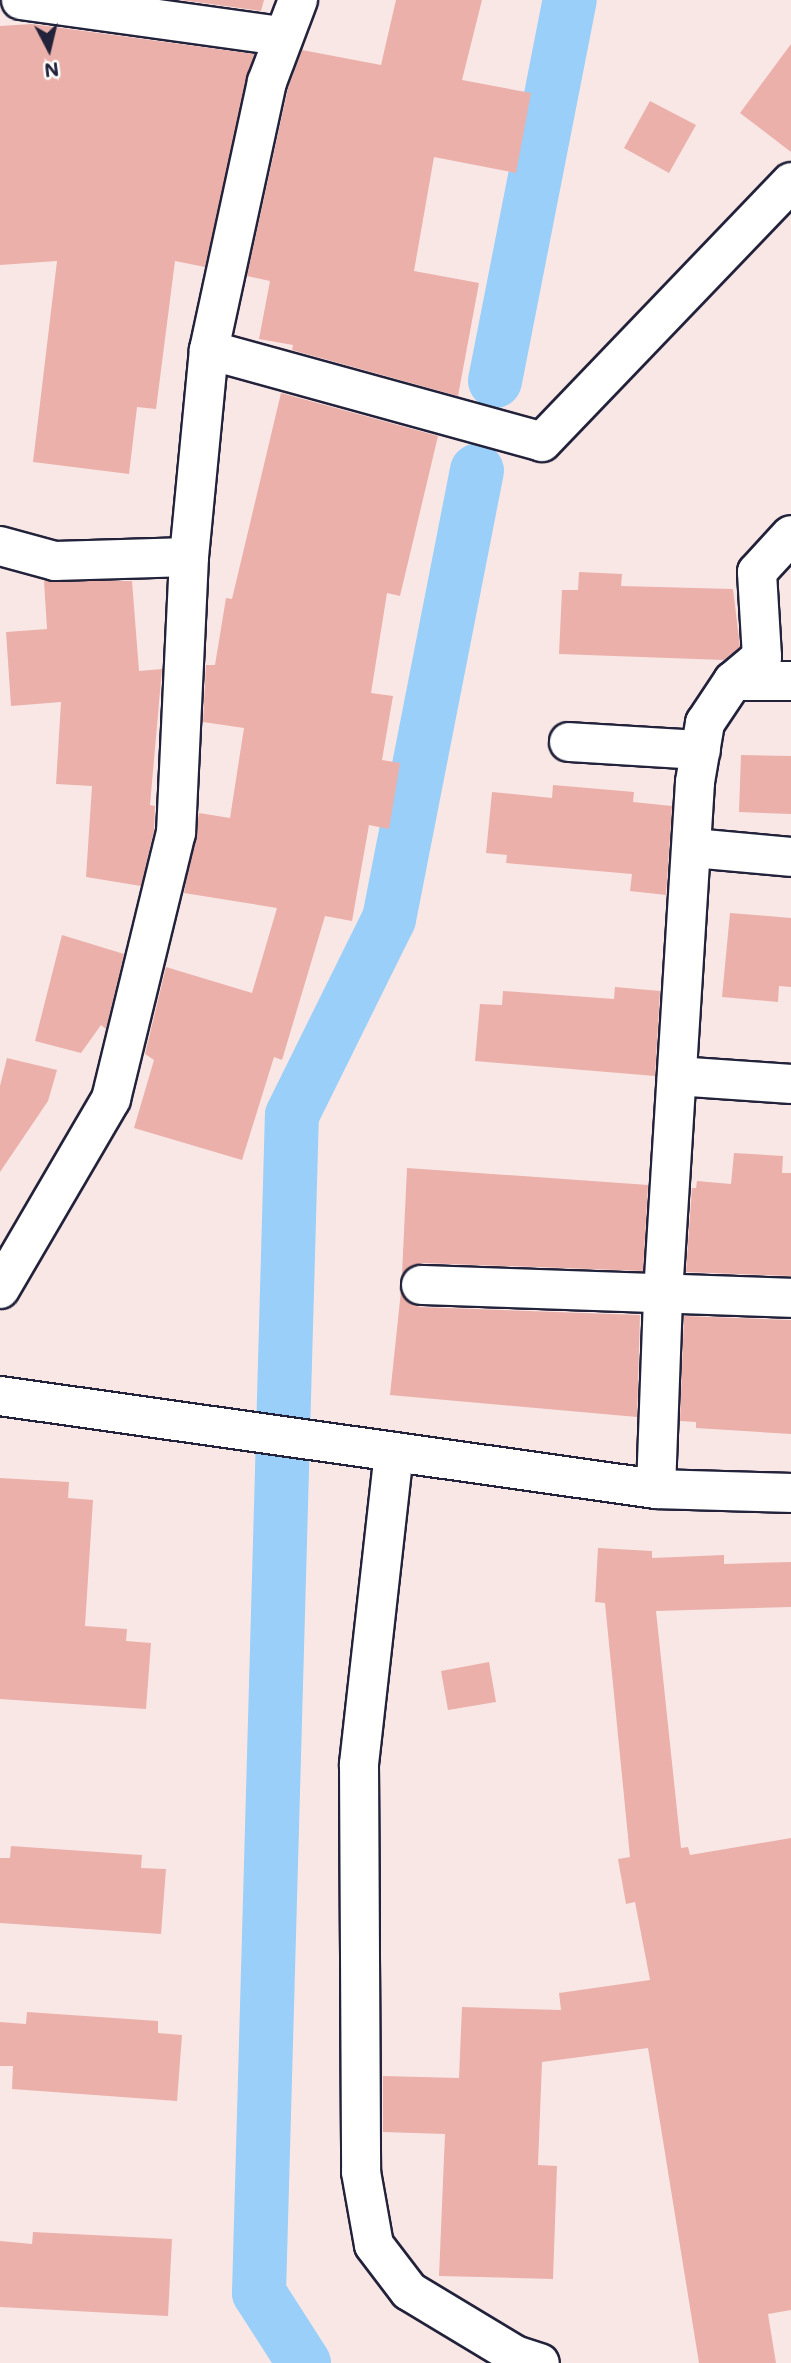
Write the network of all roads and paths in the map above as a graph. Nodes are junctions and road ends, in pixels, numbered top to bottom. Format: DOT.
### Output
graph roads {
  1 [pos="21,0"];
  2 [pos="298,0"];
  3 [pos="282,36"];
  4 [pos="791,182"];
  5 [pos="209,350"];
  6 [pos="791,536"];
  7 [pos="0,546"];
  8 [pos="189,557"];
  9 [pos="733,681"];
  10 [pos="791,681"];
  11 [pos="569,742"];
  12 [pos="701,750"];
  13 [pos="693,848"];
  14 [pos="791,857"];
  15 [pos="677,1076"];
  16 [pos="791,1084"];
  17 [pos="421,1285"];
  18 [pos="0,1289"];
  19 [pos="663,1294"];
  20 [pos="791,1298"];
  21 [pos="0,1396"];
  22 [pos="394,1452"];
  23 [pos="656,1489"];
  24 [pos="791,1493"];
  25 [pos="540,2363"];
  1 -- 3 [label="street"];
  2 -- 3 [label="street"];
  3 -- 5 [label="street"];
  4 -- 5 [label="street"];
  5 -- 8 [label="street"];
  6 -- 9 [label="street"];
  7 -- 8 [label="street"];
  8 -- 18 [label="street"];
  9 -- 10 [label="street"];
  9 -- 12 [label="street"];
  11 -- 12 [label="street"];
  12 -- 13 [label="street"];
  13 -- 14 [label="street"];
  13 -- 15 [label="street"];
  15 -- 16 [label="street"];
  15 -- 19 [label="street"];
  17 -- 19 [label="street"];
  19 -- 20 [label="street"];
  19 -- 23 [label="street"];
  21 -- 22 [label="street"];
  22 -- 23 [label="street"];
  22 -- 25 [label="street"];
  23 -- 24 [label="street"];
}
